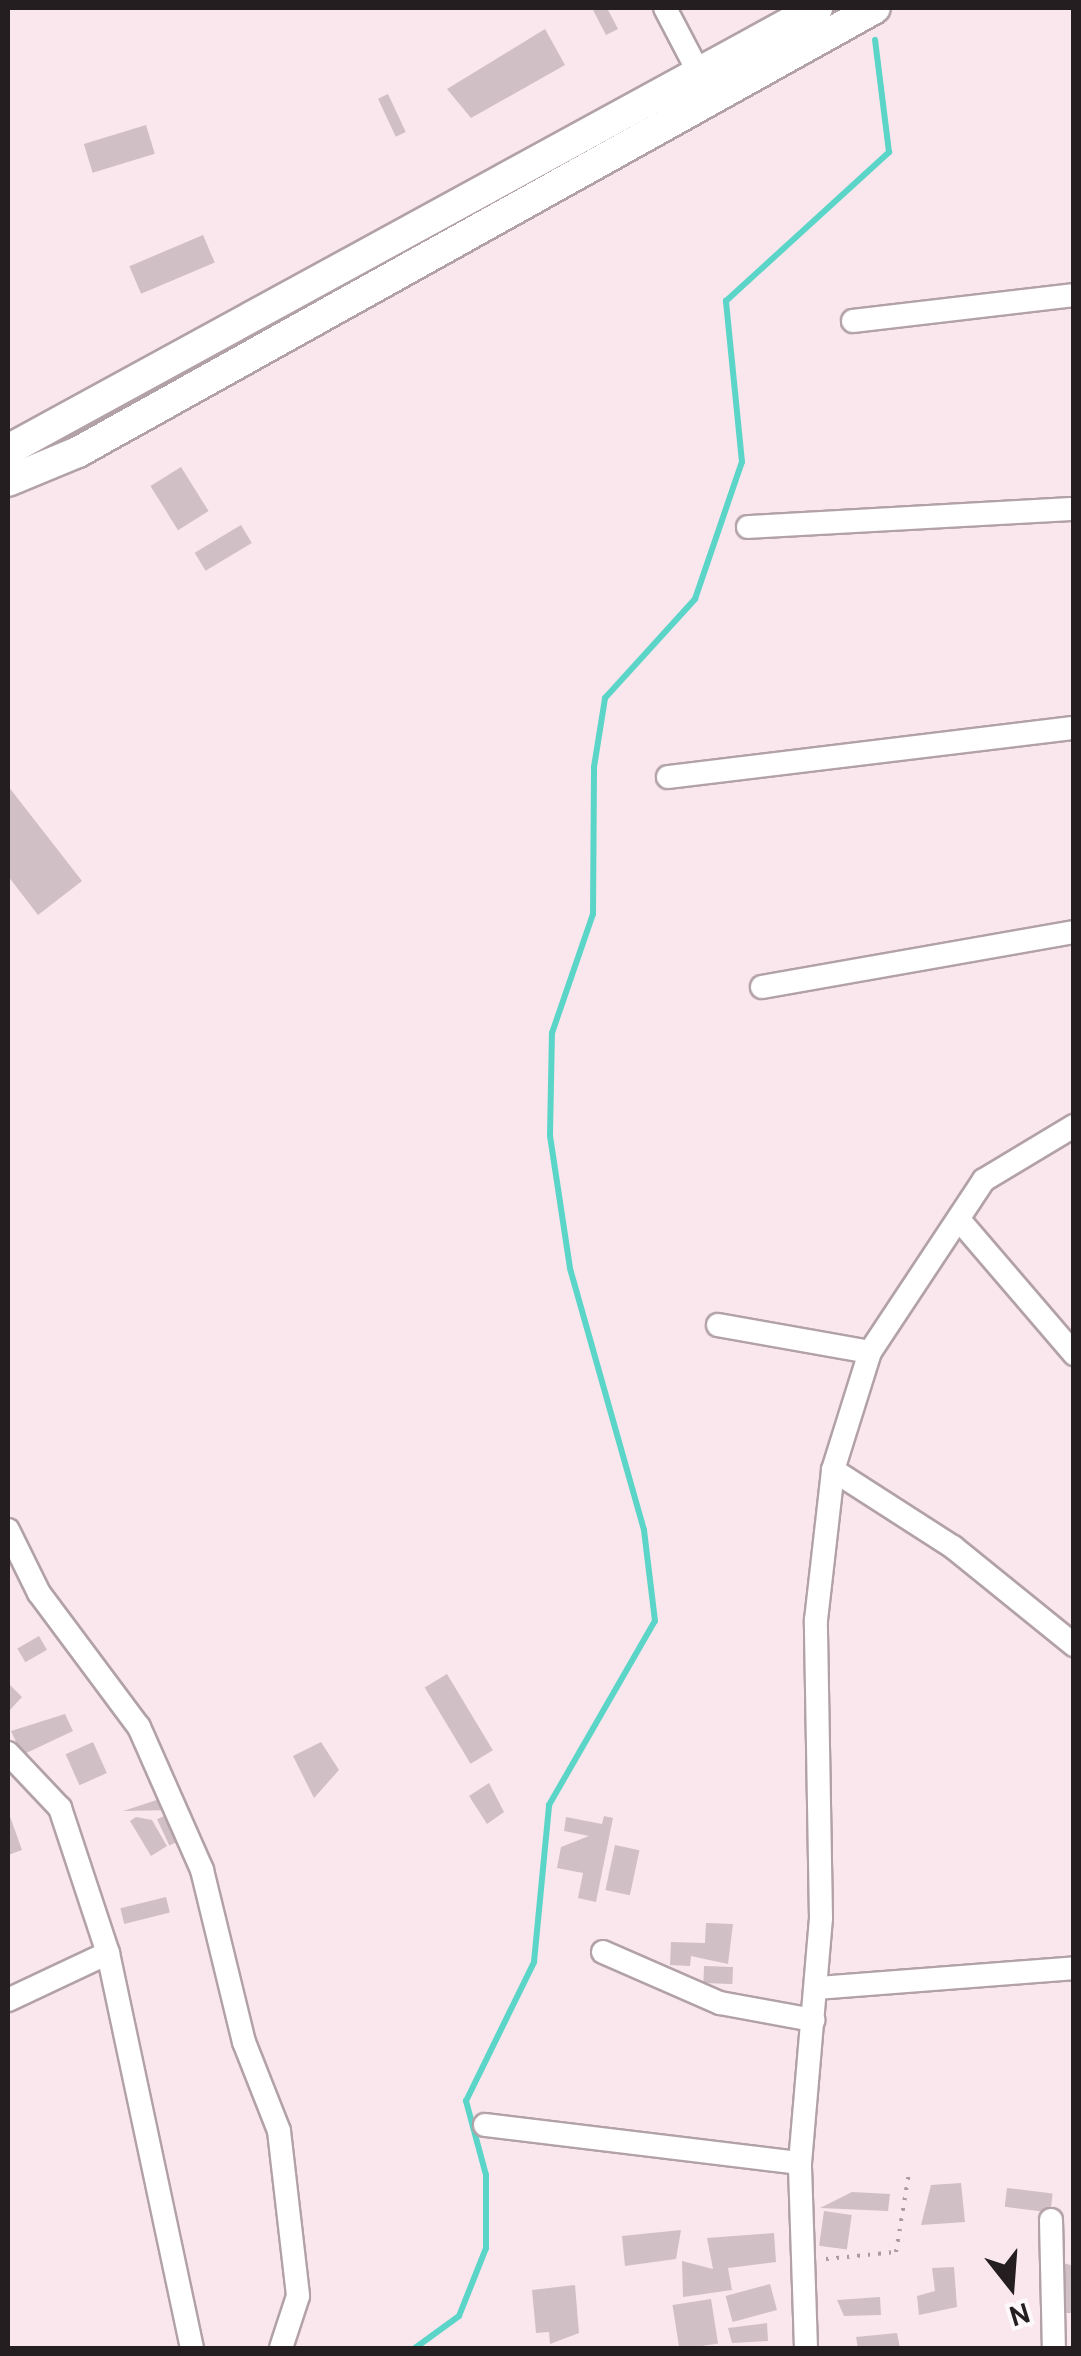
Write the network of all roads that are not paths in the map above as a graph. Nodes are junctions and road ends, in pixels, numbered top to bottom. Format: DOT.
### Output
graph roads {
  1 [pos="665,8"];
  2 [pos="817,8"];
  3 [pos="875,8"];
  4 [pos="699,73"];
  5 [pos="1074,295"];
  6 [pos="853,321"];
  7 [pos="8,450"];
  8 [pos="8,481"];
  9 [pos="1074,510"];
  10 [pos="748,527"];
  11 [pos="1074,728"];
  12 [pos="668,778"];
  13 [pos="1074,932"];
  14 [pos="762,987"];
  15 [pos="1074,1126"];
  16 [pos="962,1222"];
  17 [pos="718,1324"];
  18 [pos="870,1352"];
  19 [pos="1074,1354"];
  20 [pos="833,1470"];
  21 [pos="8,1530"];
  22 [pos="1074,1644"];
  23 [pos="8,1753"];
  24 [pos="603,1952"];
  25 [pos="108,1953"];
  26 [pos="1074,1968"];
  27 [pos="816,1988"];
  28 [pos="8,2000"];
  29 [pos="813,2020"];
  30 [pos="485,2125"];
  31 [pos="800,2164"];
  32 [pos="1051,2220"];
  33 [pos="192,2348"];
  34 [pos="281,2348"];
  35 [pos="806,2348"];
  36 [pos="1054,2348"];
  1 -- 4 [label="street"];
  2 -- 4 [label="street"];
  3 -- 8 [label="street"];
  4 -- 7 [label="street"];
  5 -- 6 [label="street"];
  9 -- 10 [label="street"];
  11 -- 12 [label="street"];
  13 -- 14 [label="street"];
  15 -- 16 [label="street"];
  16 -- 18 [label="street"];
  16 -- 19 [label="street"];
  17 -- 18 [label="street"];
  18 -- 20 [label="street"];
  20 -- 22 [label="street"];
  20 -- 27 [label="street"];
  21 -- 34 [label="street"];
  23 -- 25 [label="street"];
  24 -- 29 [label="street"];
  25 -- 28 [label="street"];
  25 -- 33 [label="street"];
  26 -- 27 [label="street"];
  27 -- 29 [label="street"];
  29 -- 31 [label="street"];
  30 -- 31 [label="street"];
  31 -- 35 [label="street"];
  32 -- 36 [label="street"];
}
